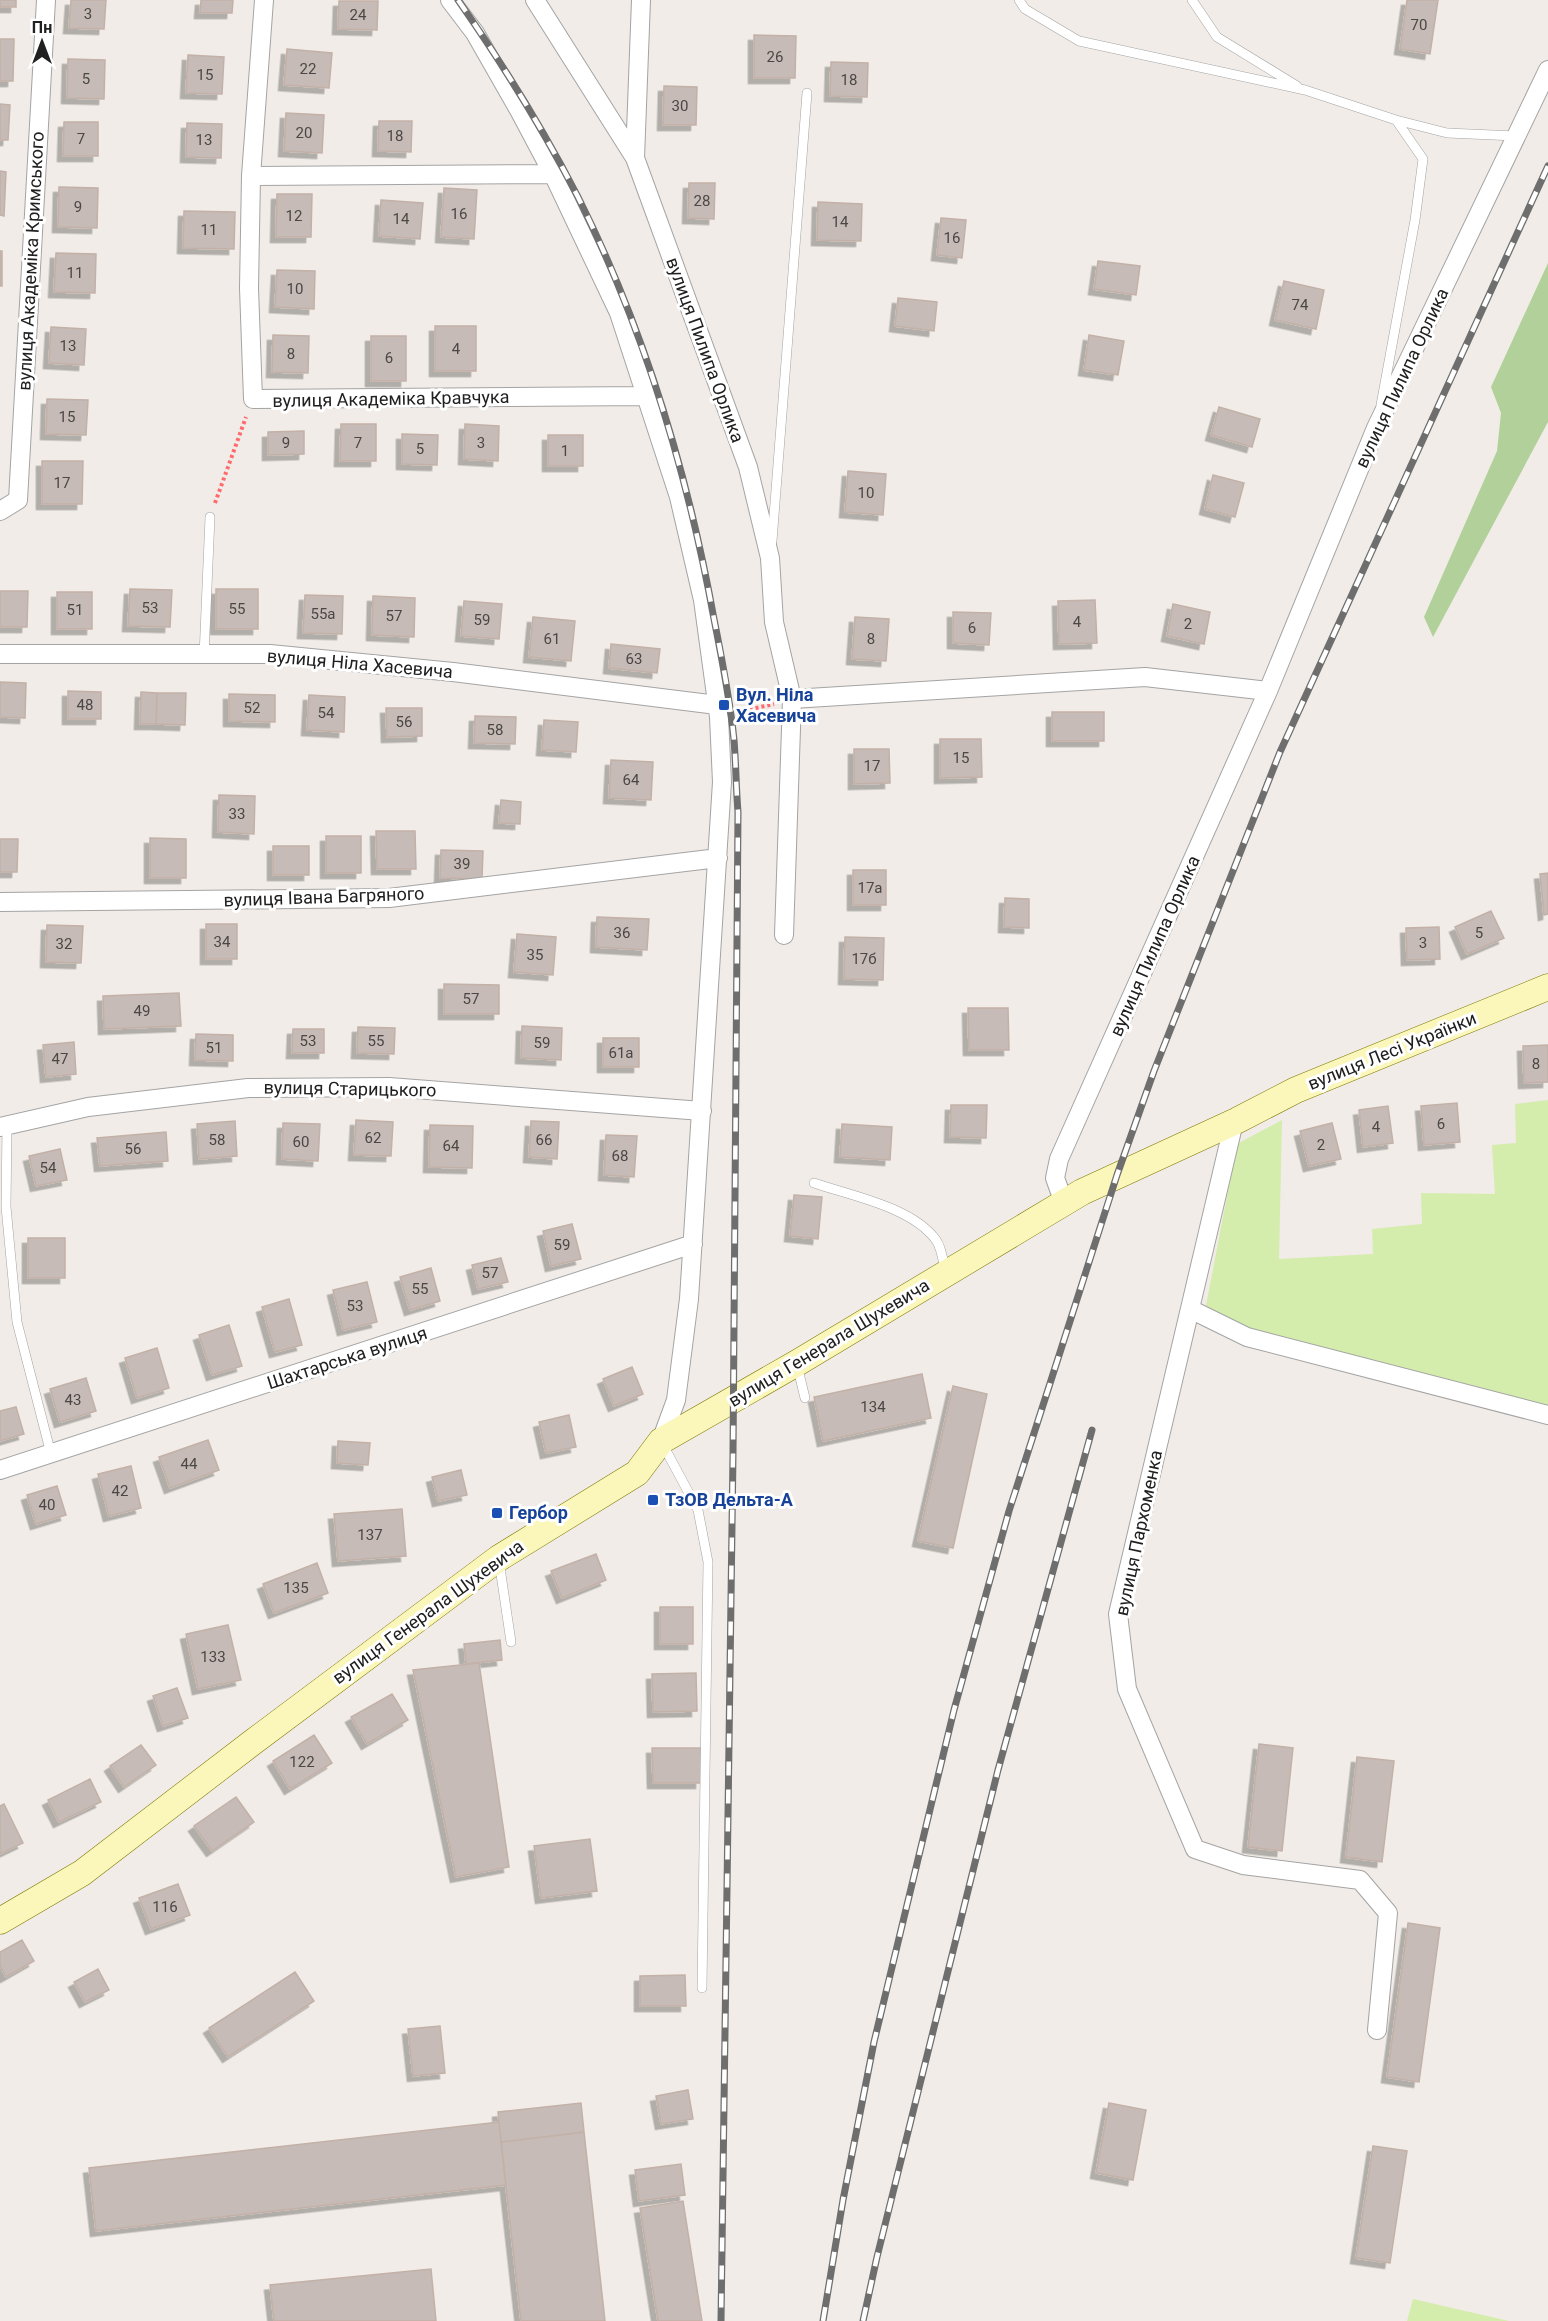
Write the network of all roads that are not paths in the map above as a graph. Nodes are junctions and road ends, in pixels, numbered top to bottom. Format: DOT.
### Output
graph roads {
  1 [pos="46,0"];
  2 [pos="264,0"];
  3 [pos="450,0"];
  4 [pos="535,0"];
  5 [pos="641,0"];
  6 [pos="1019,0"];
  7 [pos="1192,0"];
  8 [pos="1548,70"];
  9 [pos="1305,90"];
  10 [pos="807,93"];
  11 [pos="1395,120"];
  12 [pos="1516,136"];
  13 [pos="635,158"];
  14 [pos="553,174"];
  15 [pos="251,176"];
  16 [pos="646,396"];
  17 [pos="1376,428"];
  18 [pos="0,511"];
  19 [pos="210,517"];
  20 [pos="770,558"];
  21 [pos="0,654"];
  22 [pos="204,656"];
  23 [pos="1268,691"];
  24 [pos="792,699"];
  25 [pos="718,711"];
  26 [pos="718,858"];
  27 [pos="0,902"];
  28 [pos="784,935"];
  29 [pos="1548,987"];
  30 [pos="702,1110"];
  31 [pos="1236,1121"];
  32 [pos="4,1126"];
  33 [pos="814,1183"];
  34 [pos="1073,1197"];
  35 [pos="693,1244"];
  36 [pos="946,1273"];
  37 [pos="1190,1309"];
  38 [pos="797,1363"];
  39 [pos="805,1398"];
  40 [pos="1548,1415"];
  41 [pos="661,1441"];
  42 [pos="51,1454"];
  43 [pos="0,1470"];
  44 [pos="499,1558"];
  45 [pos="511,1642"];
  46 [pos="0,1922"];
  47 [pos="702,1988"];
  48 [pos="1377,2030"];
  1 -- 18 [label="street, вулиця Академіка Кримського"];
  2 -- 15 [label="street, вулиця Академіка Кравчука"];
  3 -- 14 [label="street"];
  4 -- 13 [label="street"];
  5 -- 13 [label="street, вулиця Пилипа Орлика"];
  6 -- 9 [label="lane"];
  7 -- 9 [label="lane"];
  8 -- 12 [label="street, вулиця Пилипа Орлика"];
  9 -- 11 [label="lane"];
  10 -- 20 [label="lane"];
  11 -- 12 [label="lane"];
  11 -- 17 [label="lane"];
  12 -- 17 [label="street, вулиця Пилипа Орлика"];
  13 -- 20 [label="street, вулиця Пилипа Орлика"];
  14 -- 15 [label="street"];
  14 -- 16 [label="street"];
  15 -- 16 [label="street, вулиця Академіка Кравчука"];
  16 -- 25 [label="street"];
  17 -- 23 [label="street, вулиця Пилипа Орлика"];
  19 -- 22 [label="lane"];
  20 -- 24 [label="street, вулиця Пилипа Орлика"];
  21 -- 22 [label="street, вулиця Ніла Хасевича"];
  22 -- 25 [label="street, вулиця Ніла Хасевича"];
  23 -- 24 [label="street"];
  23 -- 34 [label="street, вулиця Пилипа Орлика"];
  24 -- 28 [label="street, вулиця Пилипа Орлика"];
  25 -- 26 [label="street"];
  26 -- 27 [label="street, вулиця Івана Багряного"];
  26 -- 30 [label="street"];
  29 -- 31 [label="street, вулиця Лесі Українки"];
  30 -- 32 [label="street, вулиця Старицького"];
  30 -- 35 [label="street"];
  31 -- 34 [label="street, вулиця Лесі Українки"];
  31 -- 37 [label="street, вулиця Пархоменка"];
  32 -- 42 [label="lane"];
  33 -- 36 [label="lane"];
  34 -- 36 [label="street, вулиця Генерала Шухевича"];
  35 -- 41 [label="street"];
  35 -- 42 [label="street, Шахтарська вулиця"];
  36 -- 38 [label="street, вулиця Генерала Шухевича"];
  37 -- 40 [label="street"];
  37 -- 48 [label="street, вулиця Пархоменка"];
  38 -- 39 [label="lane"];
  38 -- 41 [label="street, вулиця Генерала Шухевича"];
  41 -- 44 [label="street, вулиця Генерала Шухевича"];
  41 -- 47 [label="lane"];
  42 -- 43 [label="street, Шахтарська вулиця"];
  44 -- 45 [label="lane"];
  44 -- 46 [label="street, вулиця Генерала Шухевича"];
}
